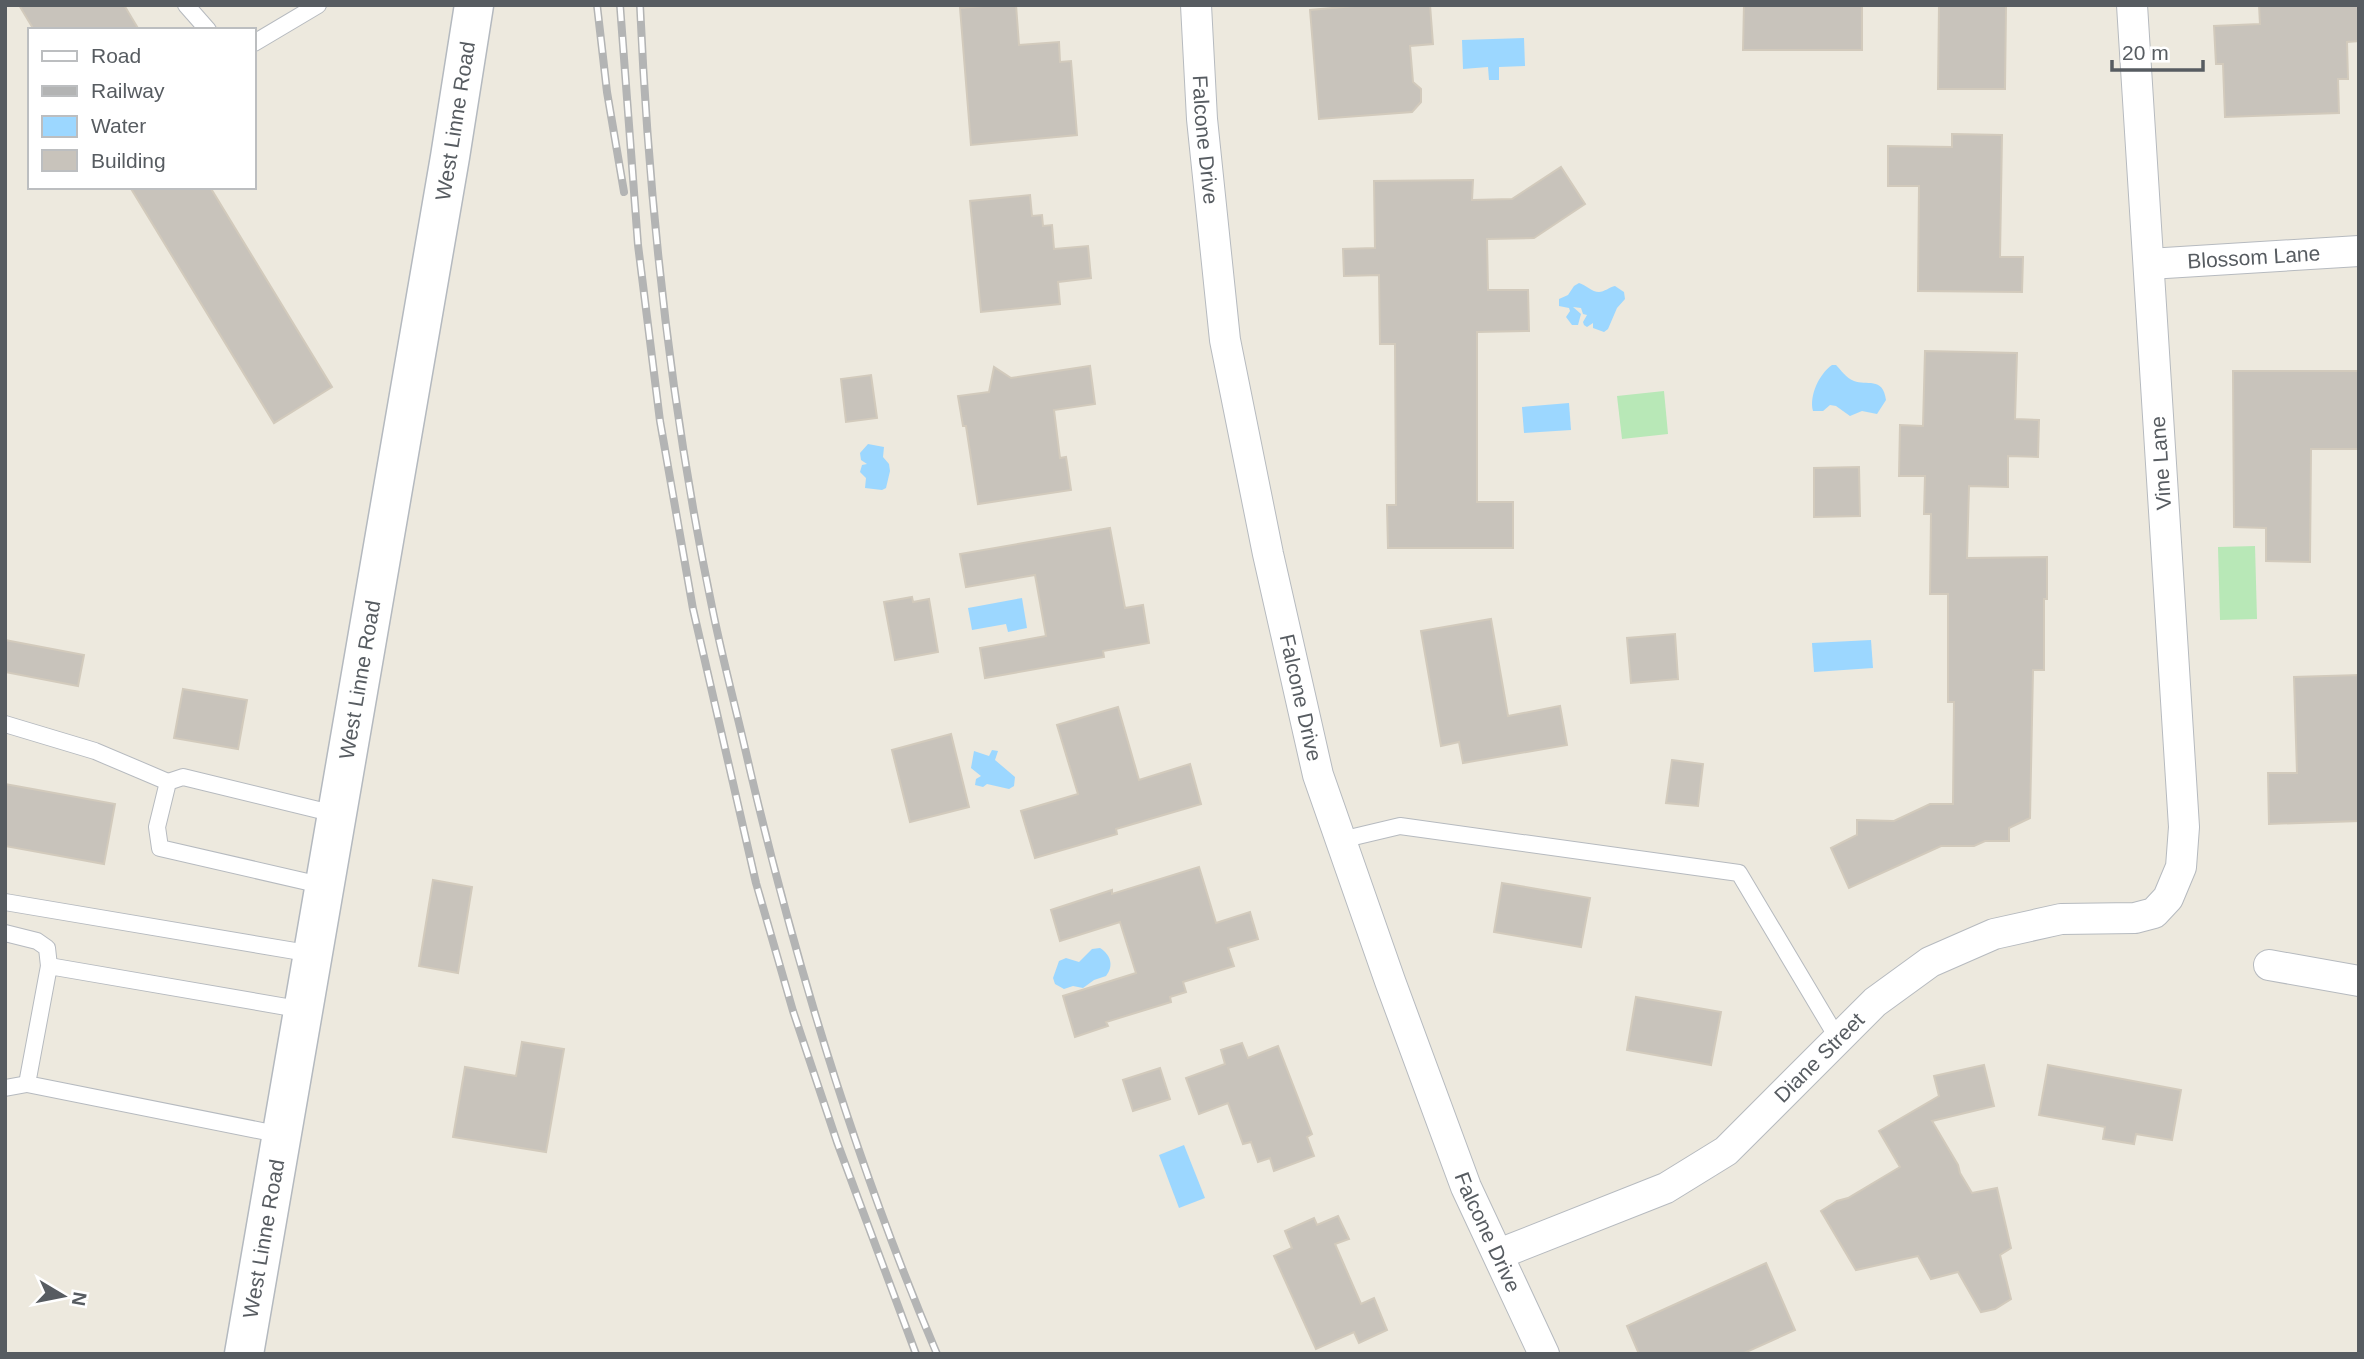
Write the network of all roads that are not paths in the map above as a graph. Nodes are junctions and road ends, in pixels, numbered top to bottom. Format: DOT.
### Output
graph roads {
  1 [pos="186,5"];
  2 [pos="318,5"];
  3 [pos="474,5"];
  4 [pos="1196,5"];
  5 [pos="2132,5"];
  6 [pos="206,28"];
  7 [pos="256,42"];
  8 [pos="2359,251"];
  9 [pos="2149,264"];
  10 [pos="5,724"];
  11 [pos="169,782"];
  12 [pos="335,814"];
  13 [pos="1341,840"];
  14 [pos="325,886"];
  15 [pos="5,902"];
  16 [pos="2154,913"];
  17 [pos="5,933"];
  18 [pos="313,954"];
  19 [pos="2269,965"];
  20 [pos="50,966"];
  21 [pos="2359,981"];
  22 [pos="304,1010"];
  23 [pos="1838,1039"];
  24 [pos="27,1084"];
  25 [pos="5,1088"];
  26 [pos="282,1135"];
  27 [pos="1499,1254"];
  28 [pos="244,1354"];
  29 [pos="1544,1354"];
  1 -- 6 [label="lane"];
  2 -- 7 [label="lane"];
  3 -- 12 [label="street, West Linne Road"];
  4 -- 13 [label="street, Falcone Drive"];
  5 -- 9 [label="street, Vine Lane"];
  8 -- 9 [label="street, Blossom Lane"];
  9 -- 16 [label="street, Vine Lane"];
  10 -- 11 [label="lane"];
  11 -- 12 [label="lane"];
  11 -- 14 [label="lane"];
  12 -- 14 [label="street, West Linne Road"];
  13 -- 23 [label="lane"];
  13 -- 27 [label="street, Falcone Drive"];
  14 -- 18 [label="street, West Linne Road"];
  15 -- 18 [label="lane"];
  16 -- 23 [label="street, Diane Street"];
  17 -- 20 [label="lane"];
  18 -- 22 [label="street, West Linne Road"];
  19 -- 21 [label="street"];
  20 -- 22 [label="lane"];
  20 -- 24 [label="lane"];
  22 -- 26 [label="street, West Linne Road"];
  23 -- 27 [label="street, Diane Street"];
  24 -- 25 [label="lane"];
  24 -- 26 [label="lane"];
  26 -- 28 [label="street, West Linne Road"];
  27 -- 29 [label="street, Falcone Drive"];
}
